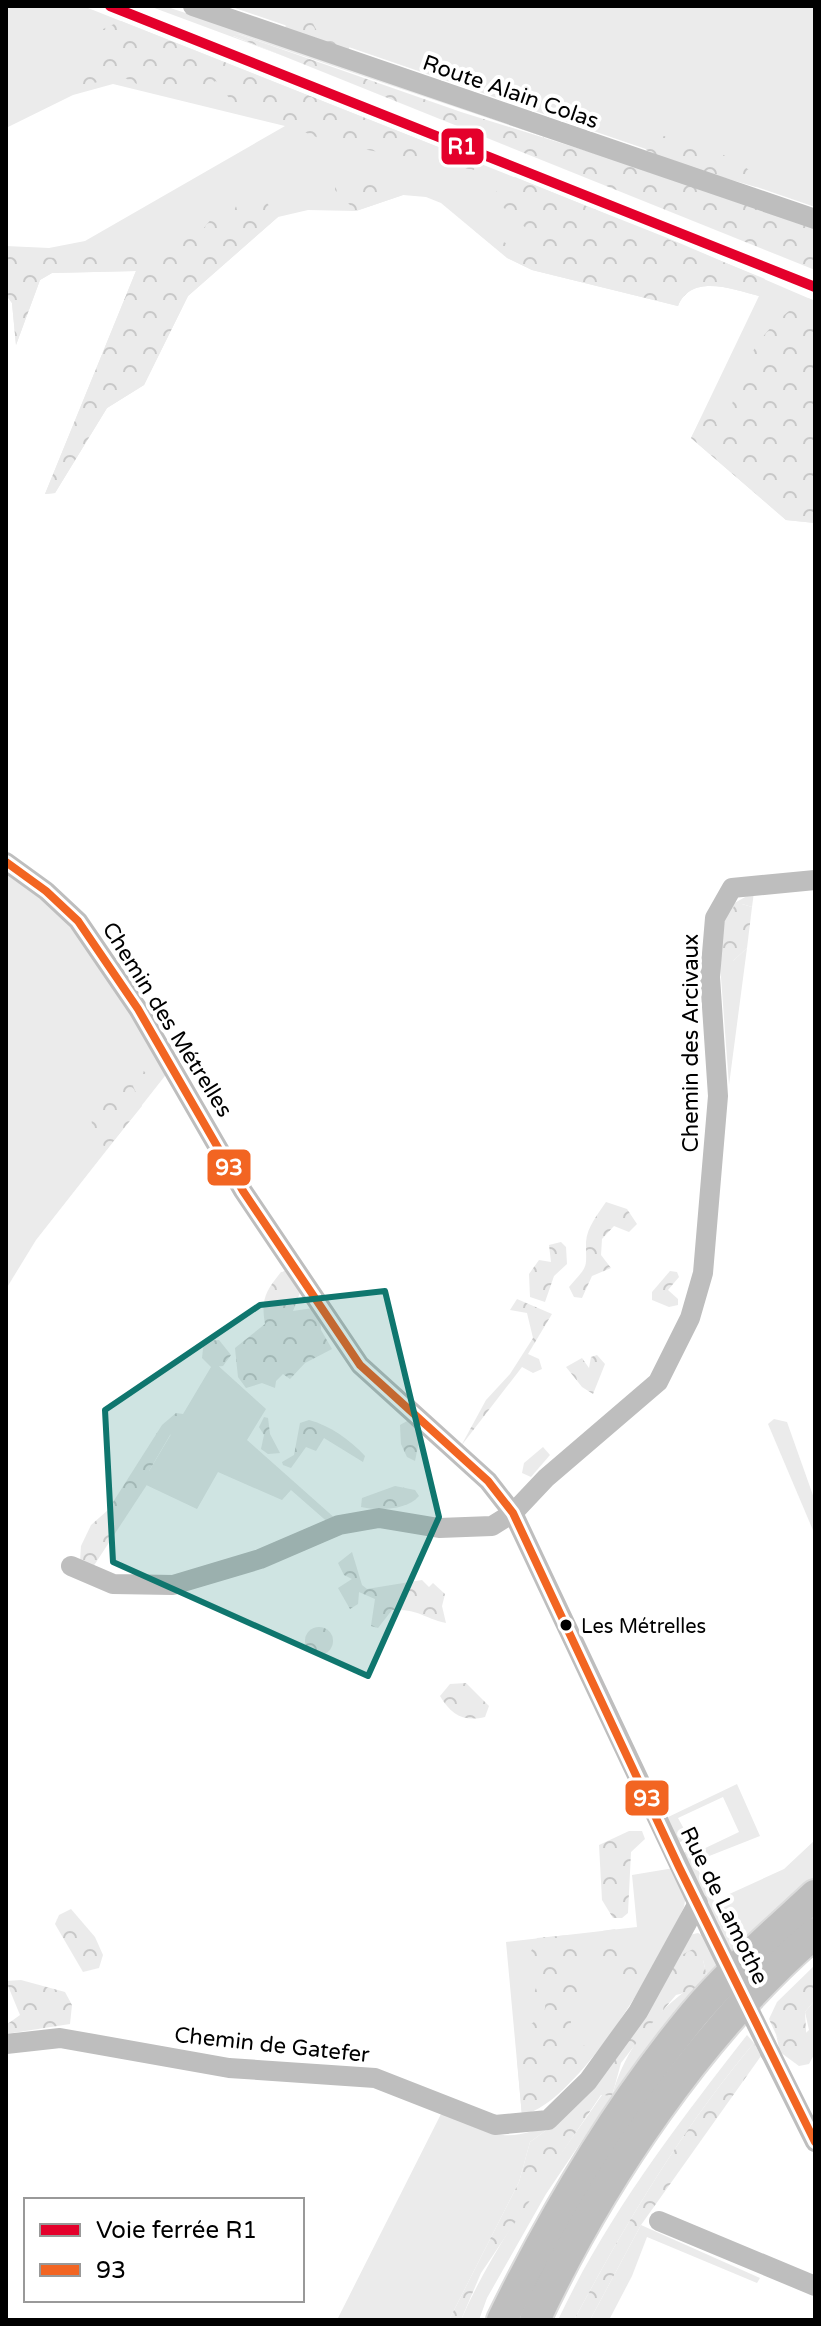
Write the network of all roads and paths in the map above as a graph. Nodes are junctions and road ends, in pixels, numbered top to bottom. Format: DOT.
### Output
graph roads {
  1 [pos="193,6"];
  2 [pos="815,219"];
  3 [pos="6,862"];
  4 [pos="815,880"];
  5 [pos="513,1513"];
  6 [pos="71,1566"];
  7 [pos="815,1895"];
  8 [pos="698,1903"];
  9 [pos="815,1933"];
  10 [pos="6,2044"];
  11 [pos="815,2142"];
  12 [pos="659,2221"];
  13 [pos="815,2286"];
  14 [pos="502,2320"];
  15 [pos="535,2320"];
  1 -- 2 [label="street, Route Alain Colas"];
  3 -- 5 [label="street, Chemin des Métrelles"];
  4 -- 5 [label="street, Chemin des Arcivaux"];
  5 -- 6 [label="street"];
  5 -- 8 [label="street, Rue de Lamothe"];
  7 -- 14 [label="highway"];
  8 -- 10 [label="street, Chemin de Gatefer"];
  8 -- 11 [label="street, Rue de Lamothe, bridge"];
  9 -- 15 [label="highway"];
  12 -- 13 [label="street"];
}
